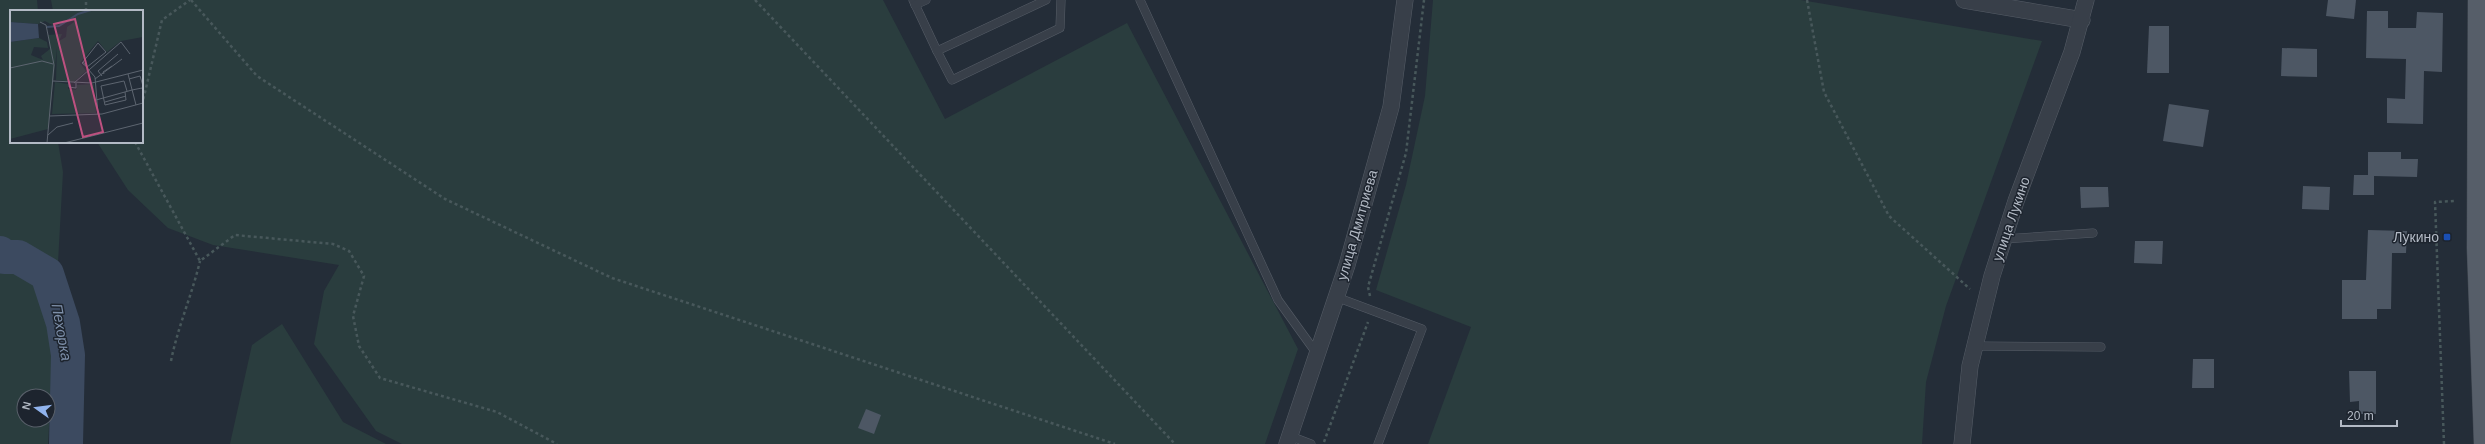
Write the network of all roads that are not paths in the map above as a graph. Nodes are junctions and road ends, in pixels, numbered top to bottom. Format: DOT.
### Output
graph roads {
  1 [pos="926,0"];
  2 [pos="1046,0"];
  3 [pos="1061,0"];
  4 [pos="1140,0"];
  5 [pos="1405,0"];
  6 [pos="1964,0"];
  7 [pos="2086,0"];
  8 [pos="2479,0"];
  9 [pos="914,2"];
  10 [pos="2082,20"];
  11 [pos="937,51"];
  12 [pos="2093,233"];
  13 [pos="2004,239"];
  14 [pos="1336,297"];
  15 [pos="1975,346"];
  16 [pos="2101,347"];
  17 [pos="1317,354"];
  18 [pos="1288,440"];
  19 [pos="2485,443"];
  20 [pos="1311,444"];
  21 [pos="1378,444"];
  22 [pos="1962,444"];
  1 -- 9 [label="lane"];
  2 -- 11 [label="lane"];
  3 -- 11 [label="lane"];
  4 -- 17 [label="lane"];
  5 -- 14 [label="street, улица Дмитриева"];
  6 -- 10 [label="street"];
  7 -- 10 [label="street, улица Лукино"];
  8 -- 19 [label="main road"];
  9 -- 11 [label="lane"];
  10 -- 13 [label="street, улица Лукино"];
  12 -- 13 [label="lane"];
  13 -- 15 [label="street, улица Лукино"];
  14 -- 17 [label="street, улица Дмитриева"];
  14 -- 21 [label="lane"];
  15 -- 16 [label="lane"];
  15 -- 22 [label="street, улица Лукино"];
  17 -- 18 [label="street, улица Дмитриева"];
  18 -- 20 [label="lane"];
}
